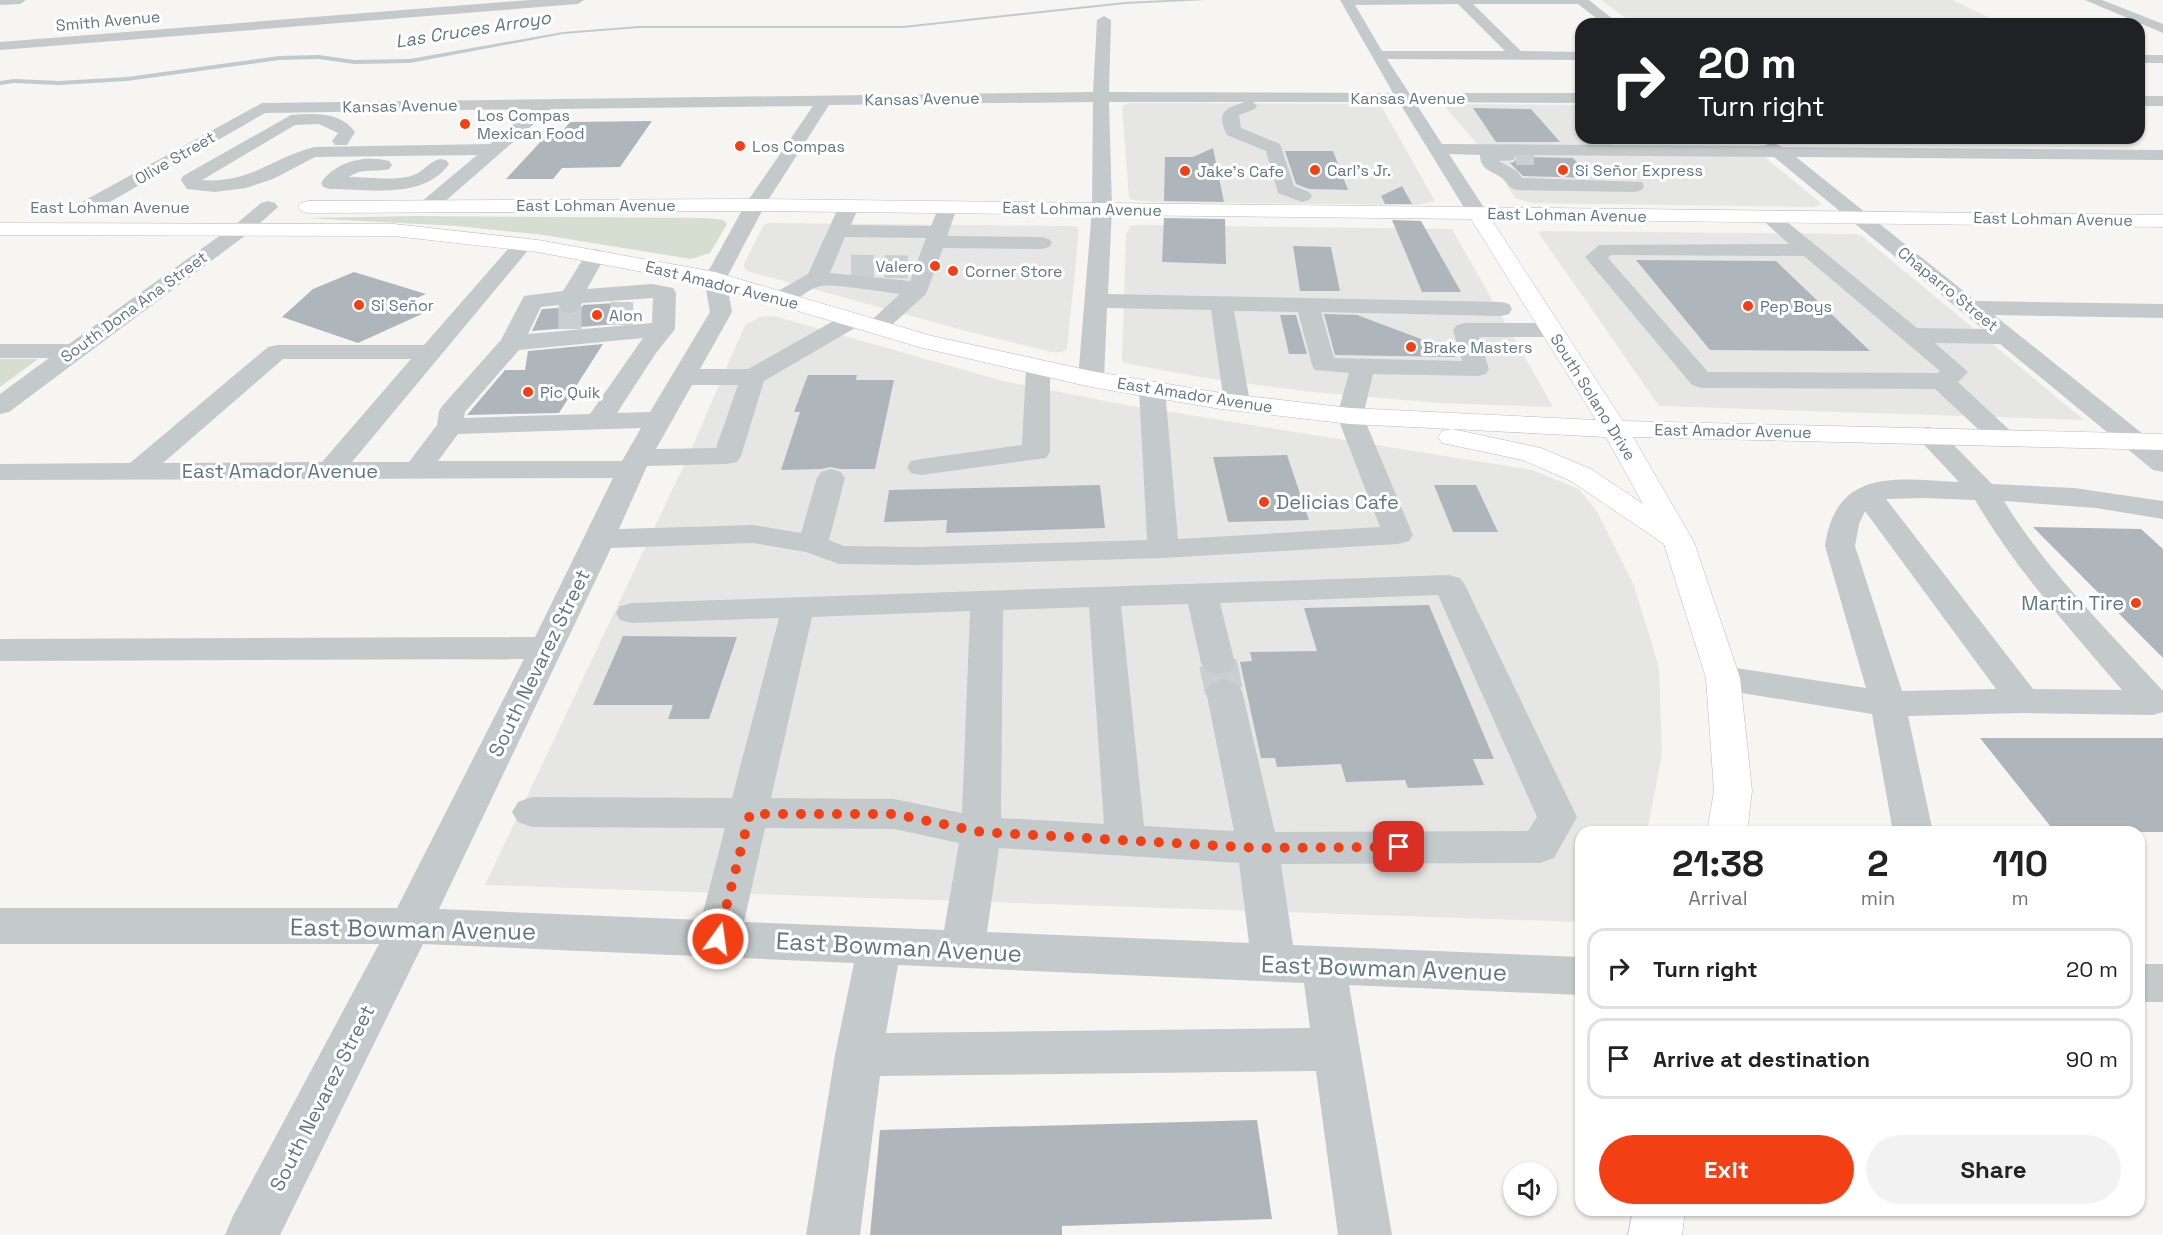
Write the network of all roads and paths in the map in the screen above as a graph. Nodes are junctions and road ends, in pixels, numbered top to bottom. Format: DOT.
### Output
graph roads {
  1 [pos="20,0"];
  2 [pos="578,0"];
  3 [pos="1346,0"];
  4 [pos="1581,0"];
  5 [pos="2091,0"];
  6 [pos="0,1"];
  7 [pos="1462,1"];
  8 [pos="1604,18"];
  9 [pos="2136,18"];
  10 [pos="1104,20"];
  11 [pos="2145,22"];
  12 [pos="2163,29"];
  13 [pos="0,46"];
  14 [pos="1377,55"];
  15 [pos="1518,56"];
  16 [pos="1575,56"];
  17 [pos="2145,59"];
  18 [pos="2163,59"];
  19 [pos="1101,97"];
  20 [pos="1405,98"];
  21 [pos="1575,98"];
  22 [pos="825,100"];
  23 [pos="2145,101"];
  24 [pos="2163,101"];
  25 [pos="547,104"];
  26 [pos="1249,106"];
  27 [pos="262,108"];
  28 [pos="279,126"];
  29 [pos="216,134"];
  30 [pos="2101,144"];
  31 [pos="499,145"];
  32 [pos="1769,145"];
  33 [pos="2120,154"];
  34 [pos="2163,154"];
  35 [pos="1442,156"];
  36 [pos="1489,160"];
  37 [pos="478,163"];
  38 [pos="441,164"];
  39 [pos="2154,172"];
  40 [pos="1635,186"];
  41 [pos="1302,196"];
  42 [pos="755,205"];
  43 [pos="428,206"];
  44 [pos="849,206"];
  45 [pos="65,207"];
  46 [pos="87,207"];
  47 [pos="121,207"];
  48 [pos="267,207"];
  49 [pos="947,208"];
  50 [pos="1102,210"];
  51 [pos="1478,214"];
  52 [pos="1660,216"];
  53 [pos="1768,216"];
  54 [pos="1859,216"];
  55 [pos="238,218"];
  56 [pos="2163,221"];
  57 [pos="0,229"];
  58 [pos="1042,243"];
  59 [pos="523,244"];
  60 [pos="1808,250"];
  61 [pos="926,251"];
  62 [pos="595,255"];
  63 [pos="827,256"];
  64 [pos="854,257"];
  65 [pos="715,279"];
  66 [pos="918,289"];
  67 [pos="781,299"];
  68 [pos="1095,301"];
  69 [pos="571,302"];
  70 [pos="1222,303"];
  71 [pos="1308,306"];
  72 [pos="1971,308"];
  73 [pos="2163,311"];
  74 [pos="1544,320"];
  75 [pos="864,323"];
  76 [pos="663,329"];
  77 [pos="1913,335"];
  78 [pos="2007,337"];
  79 [pos="512,343"];
  80 [pos="701,346"];
  81 [pos="646,349"];
  82 [pos="0,351"];
  83 [pos="75,351"];
  84 [pos="431,352"];
  85 [pos="1363,366"];
  86 [pos="1038,368"];
  87 [pos="684,376"];
  88 [pos="753,376"];
  89 [pos="1091,379"];
  90 [pos="1942,381"];
  91 [pos="1152,389"];
  92 [pos="1237,403"];
  93 [pos="0,406"];
  94 [pos="1350,416"];
  95 [pos="599,420"];
  96 [pos="659,420"];
  97 [pos="450,426"];
  98 [pos="1615,429"];
  99 [pos="1928,435"];
  100 [pos="2004,437"];
  101 [pos="2134,442"];
  102 [pos="2163,442"];
  103 [pos="634,463"];
  104 [pos="2163,464"];
  105 [pos="921,467"];
  106 [pos="330,470"];
  107 [pos="417,470"];
  108 [pos="137,471"];
  109 [pos="0,472"];
  110 [pos="831,478"];
  111 [pos="1984,492"];
  112 [pos="1867,495"];
  113 [pos="2163,510"];
  114 [pos="600,539"];
  115 [pos="1679,542"];
  116 [pos="813,544"];
  117 [pos="1163,549"];
  118 [pos="1203,593"];
  119 [pos="1104,597"];
  120 [pos="987,601"];
  121 [pos="798,607"];
  122 [pos="632,613"];
  123 [pos="545,648"];
  124 [pos="0,650"];
  125 [pos="1723,678"];
  126 [pos="2023,701"];
  127 [pos="2158,703"];
  128 [pos="1888,704"];
  129 [pos="532,812"];
  130 [pos="750,814"];
  131 [pos="1727,826"];
  132 [pos="1912,826"];
  133 [pos="981,832"];
  134 [pos="1125,840"];
  135 [pos="1258,848"];
  136 [pos="0,926"];
  137 [pos="410,926"];
  138 [pos="718,939"];
  139 [pos="879,946"];
  140 [pos="963,950"];
  141 [pos="1273,963"];
  142 [pos="1324,966"];
  143 [pos="1575,976"];
  144 [pos="2145,983"];
  145 [pos="2163,983"];
  146 [pos="1337,1049"];
  147 [pos="859,1055"];
  148 [pos="1658,1216"];
  149 [pos="252,1235"];
  150 [pos="833,1235"];
  151 [pos="1365,1235"];
  152 [pos="1654,1235"];
  1 -- 6 [label="street"];
  2 -- 13 [label="street, Smith Avenue"];
  3 -- 7 [label="street"];
  3 -- 14 [label="street, South Solano Drive"];
  4 -- 7 [label="street"];
  4 -- 8 [label="street"];
  5 -- 9 [label="street"];
  7 -- 15 [label="street"];
  10 -- 19 [label="street"];
  11 -- 12 [label="street"];
  14 -- 15 [label="street"];
  14 -- 20 [label="street, South Solano Drive"];
  15 -- 16 [label="street"];
  17 -- 18 [label="street"];
  19 -- 20 [label="street, Kansas Avenue"];
  19 -- 22 [label="street, Kansas Avenue"];
  19 -- 50 [label="street"];
  20 -- 21 [label="street, Kansas Avenue"];
  20 -- 35 [label="street, South Solano Drive"];
  22 -- 25 [label="street, Kansas Avenue"];
  22 -- 42 [label="street"];
  23 -- 24 [label="street"];
  25 -- 27 [label="street, Kansas Avenue"];
  25 -- 31 [label="street"];
  26 -- 41 [label="street"];
  27 -- 29 [label="street, Olive Street"];
  28 -- 29 [label="street"];
  28 -- 31 [label="street"];
  28 -- 31 [label="street"];
  29 -- 46 [label="street, Olive Street"];
  30 -- 33 [label="street"];
  31 -- 37 [label="street"];
  32 -- 33 [label="street"];
  32 -- 35 [label="street"];
  32 -- 54 [label="street, Chaparro Street"];
  33 -- 34 [label="street"];
  33 -- 39 [label="street"];
  35 -- 36 [label="street"];
  35 -- 51 [label="street, South Solano Drive"];
  36 -- 40 [label="street"];
  36 -- 40 [label="street"];
  37 -- 38 [label="street"];
  37 -- 43 [label="street"];
  38 -- 38 [label="street"];
  40 -- 52 [label="street"];
  42 -- 43 [label="main road, East Lohman Avenue"];
  42 -- 44 [label="main road, East Lohman Avenue"];
  42 -- 65 [label="street"];
  43 -- 48 [label="main road, East Lohman Avenue"];
  44 -- 49 [label="main road, East Lohman Avenue"];
  44 -- 63 [label="street"];
  45 -- 46 [label="main road, East Lohman Avenue"];
  46 -- 47 [label="main road, East Lohman Avenue"];
  48 -- 55 [label="street, South Dona Ana Street"];
  49 -- 50 [label="main road, East Lohman Avenue"];
  49 -- 61 [label="street"];
  50 -- 51 [label="main road, East Lohman Avenue"];
  50 -- 68 [label="street"];
  51 -- 52 [label="main road, East Lohman Avenue"];
  51 -- 74 [label="main road, South Solano Drive"];
  52 -- 53 [label="main road, East Lohman Avenue"];
  53 -- 54 [label="main road, East Lohman Avenue"];
  53 -- 60 [label="street"];
  54 -- 56 [label="main road, East Lohman Avenue"];
  54 -- 72 [label="street, Chaparro Street"];
  55 -- 57 [label="main road, East Lohman Avenue"];
  55 -- 59 [label="main road, East Amador Avenue"];
  55 -- 83 [label="street, South Dona Ana Street"];
  58 -- 61 [label="street"];
  59 -- 62 [label="main road, East Amador Avenue"];
  59 -- 84 [label="street"];
  60 -- 77 [label="street"];
  60 -- 90 [label="street"];
  61 -- 63 [label="street"];
  61 -- 66 [label="street"];
  62 -- 65 [label="main road, East Amador Avenue"];
  62 -- 69 [label="street"];
  63 -- 64 [label="street"];
  63 -- 66 [label="street"];
  63 -- 67 [label="street"];
  65 -- 67 [label="main road, East Amador Avenue"];
  65 -- 80 [label="street, South Nevarez Street"];
  66 -- 75 [label="street"];
  67 -- 75 [label="main road, East Amador Avenue"];
  68 -- 70 [label="street"];
  68 -- 89 [label="street"];
  69 -- 76 [label="street"];
  69 -- 79 [label="street"];
  70 -- 71 [label="street"];
  70 -- 92 [label="street"];
  71 -- 74 [label="street"];
  71 -- 85 [label="street"];
  72 -- 73 [label="street"];
  72 -- 78 [label="street, Chaparro Street"];
  74 -- 85 [label="street"];
  74 -- 98 [label="main road, South Solano Drive"];
  75 -- 86 [label="main road, East Amador Avenue"];
  75 -- 88 [label="street"];
  76 -- 79 [label="street"];
  76 -- 81 [label="street"];
  77 -- 78 [label="street"];
  77 -- 90 [label="street"];
  78 -- 101 [label="street, Chaparro Street"];
  79 -- 97 [label="street"];
  80 -- 81 [label="street"];
  80 -- 87 [label="street, South Nevarez Street"];
  81 -- 95 [label="street"];
  82 -- 83 [label="street"];
  83 -- 93 [label="street, South Dona Ana Street"];
  84 -- 106 [label="street"];
  84 -- 108 [label="street"];
  85 -- 94 [label="street"];
  86 -- 89 [label="main road, East Amador Avenue"];
  86 -- 105 [label="street"];
  87 -- 88 [label="street"];
  87 -- 96 [label="street, South Nevarez Street"];
  88 -- 103 [label="street, East Amador Avenue"];
  89 -- 91 [label="main road, East Amador Avenue"];
  90 -- 100 [label="street"];
  91 -- 92 [label="main road, East Amador Avenue"];
  91 -- 117 [label="street"];
  92 -- 94 [label="main road, East Amador Avenue"];
  94 -- 98 [label="main road, East Amador Avenue"];
  94 -- 115 [label="main road"];
  94 -- 117 [label="street"];
  95 -- 96 [label="street"];
  95 -- 97 [label="street"];
  96 -- 103 [label="street, South Nevarez Street"];
  97 -- 107 [label="street"];
  98 -- 99 [label="main road, East Amador Avenue"];
  98 -- 115 [label="main road, South Solano Drive"];
  99 -- 100 [label="main road, East Amador Avenue"];
  99 -- 111 [label="street"];
  100 -- 101 [label="main road, East Amador Avenue"];
  101 -- 102 [label="main road, East Amador Avenue"];
  101 -- 104 [label="street, Chaparro Street"];
  103 -- 107 [label="street, East Amador Avenue"];
  103 -- 114 [label="street, South Nevarez Street"];
  106 -- 107 [label="street, East Amador Avenue"];
  106 -- 108 [label="street, East Amador Avenue"];
  108 -- 109 [label="street, East Amador Avenue"];
  110 -- 116 [label="street"];
  111 -- 112 [label="street"];
  111 -- 113 [label="street"];
  111 -- 127 [label="street"];
  112 -- 126 [label="street"];
  112 -- 128 [label="street"];
  114 -- 116 [label="street"];
  114 -- 123 [label="street, South Nevarez Street"];
  115 -- 125 [label="main road, South Solano Drive"];
  116 -- 117 [label="street"];
  118 -- 119 [label="street"];
  118 -- 135 [label="street"];
  118 -- 135 [label="street"];
  119 -- 120 [label="street"];
  119 -- 134 [label="street"];
  120 -- 121 [label="street"];
  120 -- 133 [label="street"];
  121 -- 122 [label="street"];
  121 -- 130 [label="street"];
  123 -- 124 [label="street"];
  123 -- 137 [label="street, South Nevarez Street"];
  125 -- 128 [label="street"];
  125 -- 131 [label="main road, South Solano Drive"];
  126 -- 127 [label="street"];
  126 -- 128 [label="street"];
  128 -- 132 [label="street"];
  129 -- 130 [label="street"];
  130 -- 133 [label="street"];
  130 -- 138 [label="street"];
  133 -- 134 [label="street"];
  133 -- 140 [label="street"];
  134 -- 135 [label="street"];
  135 -- 141 [label="street"];
  136 -- 137 [label="street, East Bowman Avenue"];
  137 -- 138 [label="street, East Bowman Avenue"];
  137 -- 149 [label="street, South Nevarez Street"];
  138 -- 139 [label="street, East Bowman Avenue"];
  139 -- 140 [label="street, East Bowman Avenue"];
  139 -- 147 [label="street"];
  140 -- 141 [label="street, East Bowman Avenue"];
  141 -- 142 [label="street, East Bowman Avenue"];
  142 -- 143 [label="street, East Bowman Avenue"];
  142 -- 146 [label="street"];
  144 -- 145 [label="street"];
  146 -- 147 [label="street"];
  146 -- 151 [label="street"];
  147 -- 150 [label="street"];
  148 -- 152 [label="main road"];
}
